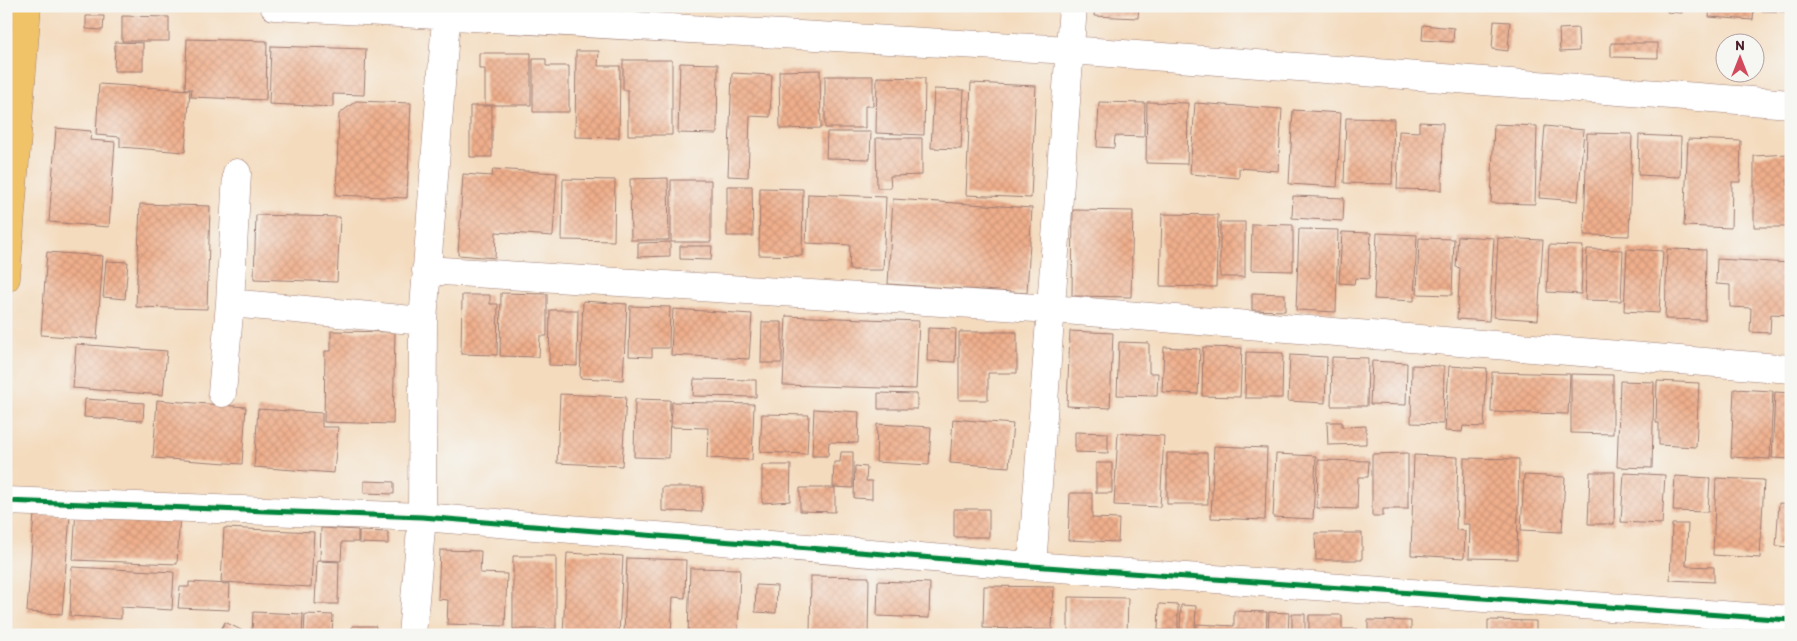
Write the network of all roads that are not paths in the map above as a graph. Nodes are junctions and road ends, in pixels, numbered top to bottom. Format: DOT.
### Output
graph roads {
  1 [pos="28,6"];
  2 [pos="274,6"];
  3 [pos="1073,6"];
  4 [pos="447,10"];
  5 [pos="1070,50"];
  6 [pos="1791,104"];
  7 [pos="237,173"];
  8 [pos="426,270"];
  9 [pos="6,278"];
  10 [pos="230,303"];
  11 [pos="1052,309"];
  12 [pos="422,321"];
  13 [pos="1791,369"];
  14 [pos="222,393"];
  15 [pos="6,501"];
  16 [pos="422,517"];
  17 [pos="1032,566"];
  18 [pos="1791,620"];
  19 [pos="412,635"];
  1 -- 9 [label="main road"];
  2 -- 4 [label="street"];
  3 -- 5 [label="street"];
  4 -- 5 [label="street"];
  4 -- 8 [label="street"];
  5 -- 6 [label="street"];
  5 -- 11 [label="street"];
  7 -- 10 [label="street"];
  8 -- 11 [label="street"];
  8 -- 12 [label="street"];
  10 -- 12 [label="street"];
  10 -- 14 [label="street"];
  11 -- 13 [label="street"];
  11 -- 17 [label="street"];
  12 -- 16 [label="street"];
  15 -- 16 [label="street"];
  16 -- 17 [label="street"];
  16 -- 19 [label="street"];
  17 -- 18 [label="street"];
}
